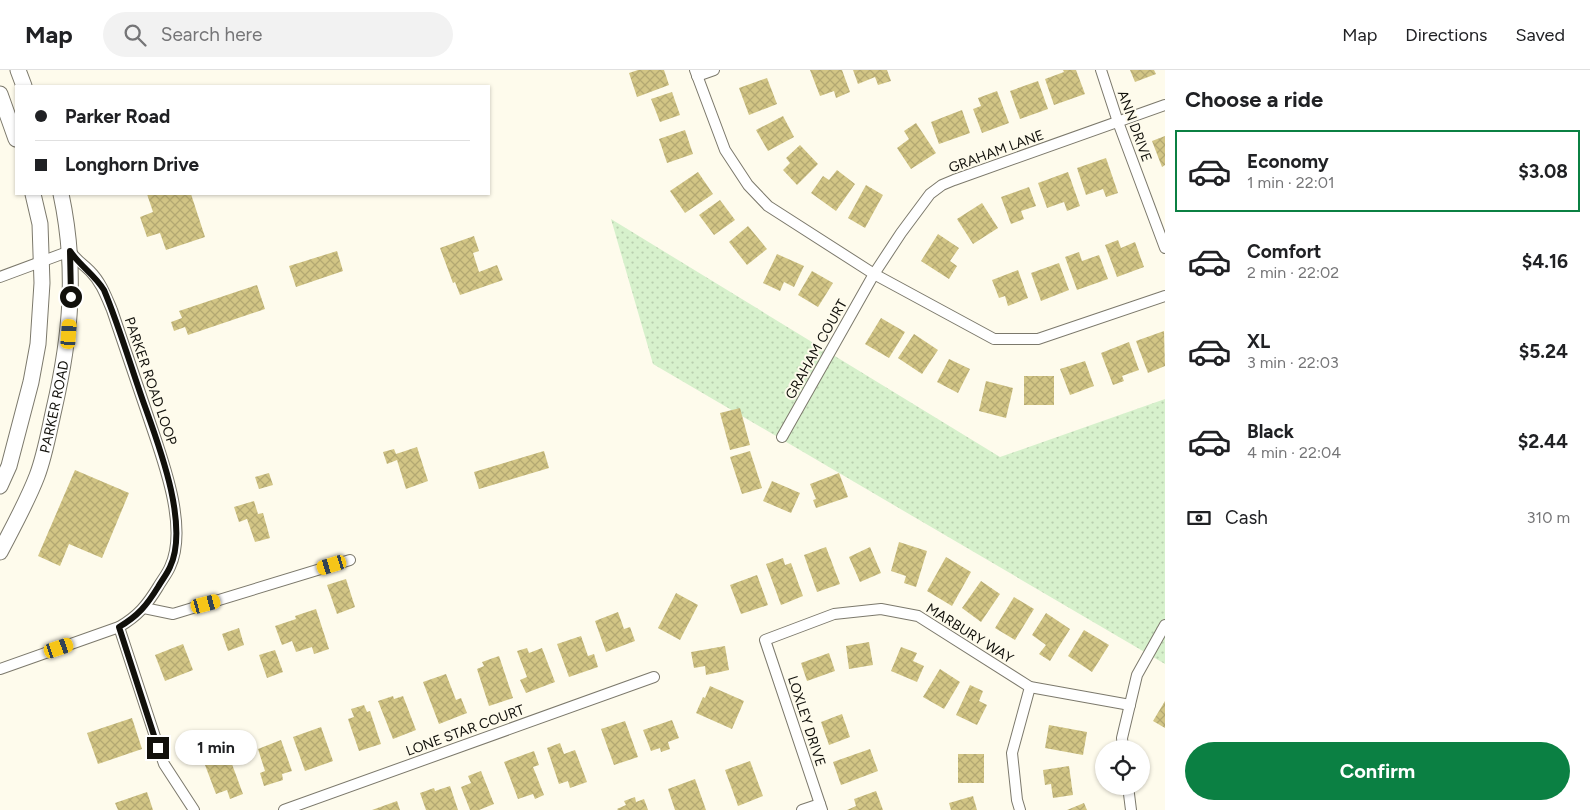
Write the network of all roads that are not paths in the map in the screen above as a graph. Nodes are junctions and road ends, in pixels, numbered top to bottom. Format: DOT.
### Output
graph roads {
  1 [pos="18,70"];
  2 [pos="714,70"];
  3 [pos="1101,70"];
  4 [pos="696,73"];
  5 [pos="24,85"];
  6 [pos="0,94"];
  7 [pos="1165,105"];
  8 [pos="1118,122"];
  9 [pos="15,136"];
  10 [pos="33,195"];
  11 [pos="61,195"];
  12 [pos="1165,248"];
  13 [pos="70,251"];
  14 [pos="42,261"];
  15 [pos="874,274"];
  16 [pos="0,277"];
  17 [pos="1165,296"];
  18 [pos="782,437"];
  19 [pos="0,486"];
  20 [pos="0,552"];
  21 [pos="350,560"];
  22 [pos="144,608"];
  23 [pos="1165,625"];
  24 [pos="119,627"];
  25 [pos="765,640"];
  26 [pos="0,669"];
  27 [pos="654,677"];
  28 [pos="1030,686"];
  29 [pos="1130,705"];
  30 [pos="1122,740"];
  31 [pos="1130,795"];
  32 [pos="821,807"];
  33 [pos="194,810"];
  34 [pos="284,810"];
  35 [pos="802,810"];
  36 [pos="1020,810"];
  37 [pos="1132,810"];
  1 -- 5 [label="main road"];
  2 -- 4 [label="street"];
  3 -- 8 [label="street, ANN DRIVE"];
  4 -- 15 [label="street"];
  6 -- 9 [label="main road"];
  7 -- 8 [label="street, GRAHAM LANE"];
  8 -- 12 [label="street, ANN DRIVE"];
  8 -- 15 [label="street, GRAHAM LANE"];
  10 -- 14 [label="main road, PARKER ROAD"];
  11 -- 13 [label="main road, PARKER ROAD"];
  13 -- 14 [label="street"];
  13 -- 20 [label="main road, PARKER ROAD"];
  13 -- 22 [label="street, PARKER ROAD LOOP"];
  14 -- 16 [label="street"];
  14 -- 19 [label="main road, PARKER ROAD"];
  15 -- 17 [label="street"];
  15 -- 18 [label="street, GRAHAM COURT"];
  21 -- 22 [label="street"];
  22 -- 24 [label="street, PARKER ROAD LOOP"];
  23 -- 29 [label="street"];
  24 -- 26 [label="street, PARKER ROAD LOOP"];
  24 -- 33 [label="street"];
  25 -- 28 [label="street, MARBURY WAY"];
  25 -- 32 [label="street, LOXLEY DRIVE"];
  27 -- 34 [label="street, LONE STAR COURT"];
  28 -- 29 [label="street, MARBURY WAY"];
  28 -- 36 [label="street"];
  29 -- 30 [label="street"];
  31 -- 37 [label="street"];
  32 -- 35 [label="street"];
}
